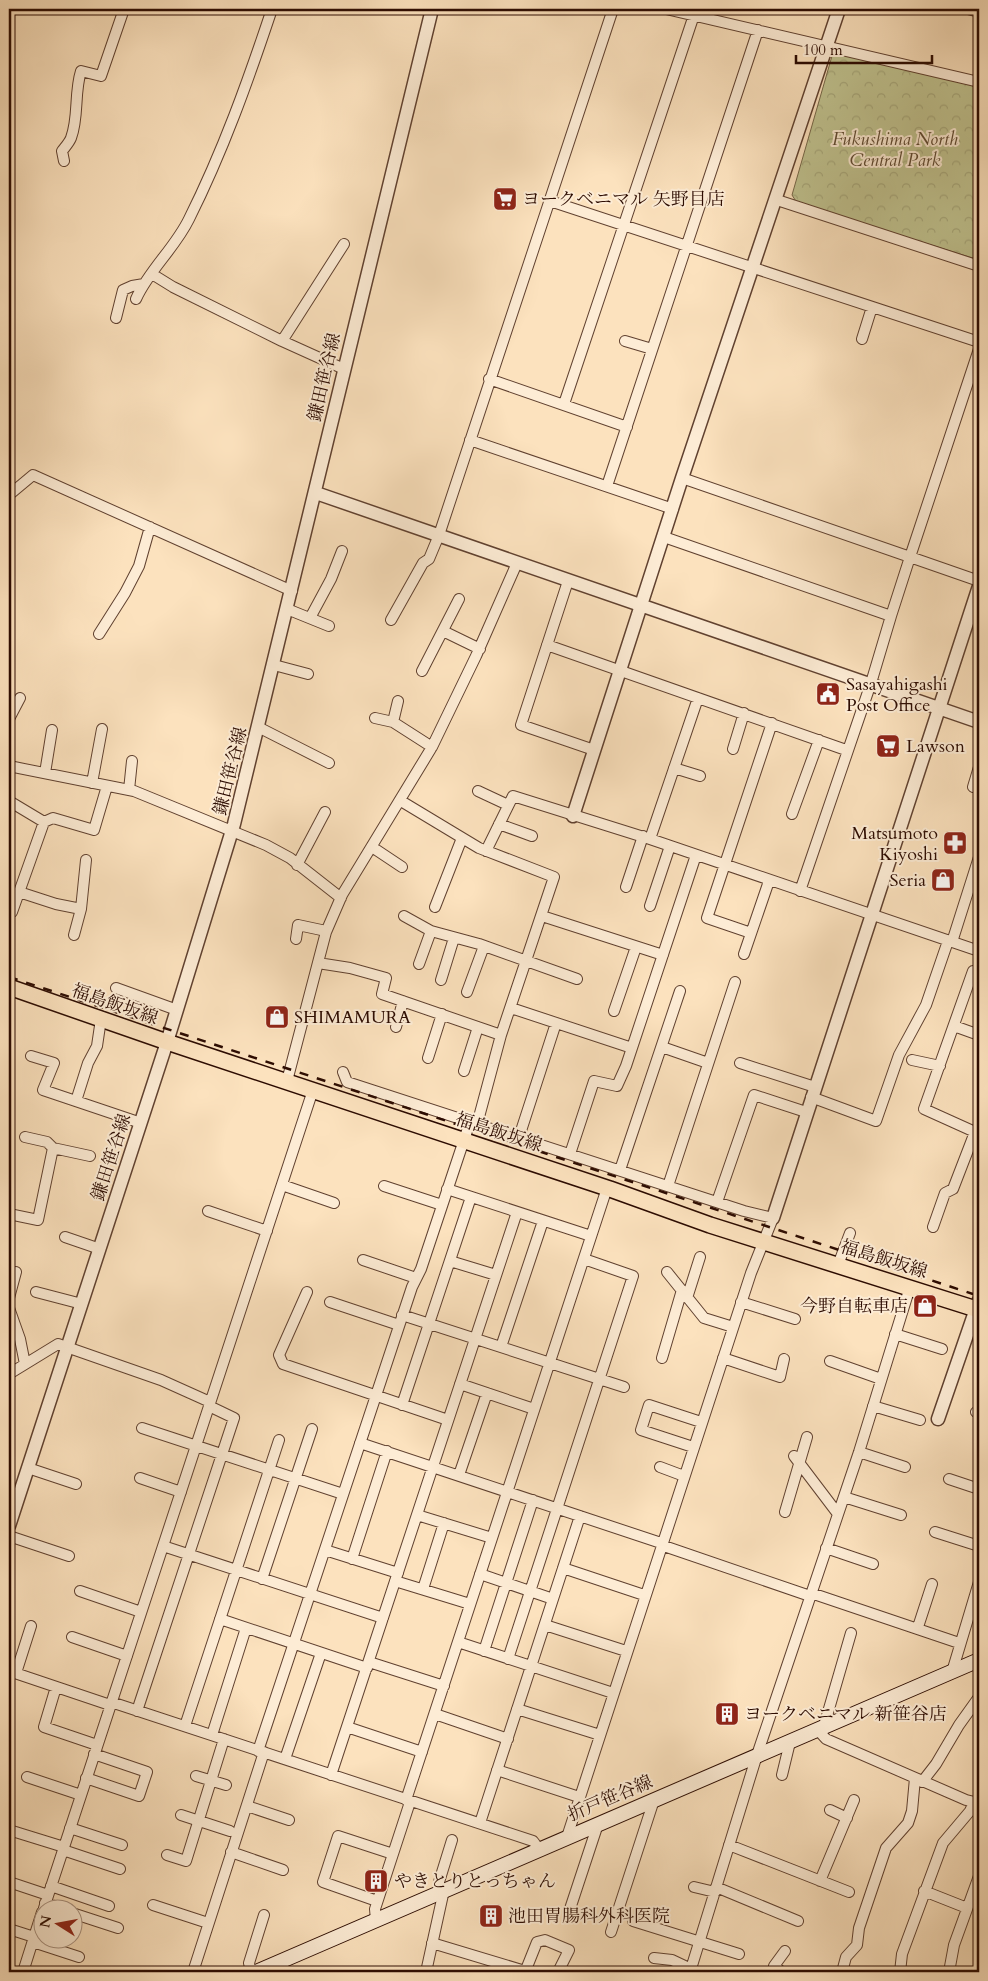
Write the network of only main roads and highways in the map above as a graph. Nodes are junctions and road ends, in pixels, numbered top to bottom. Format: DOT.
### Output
graph roads {
  1 [pos="9,987"];
  2 [pos="978,1306"];
  3 [pos="979,1660"];
  4 [pos="256,1972"];
  1 -- 2 [label="main road, 福島飯坂線"];
  3 -- 4 [label="main road, 折戸笹谷線"];
}
